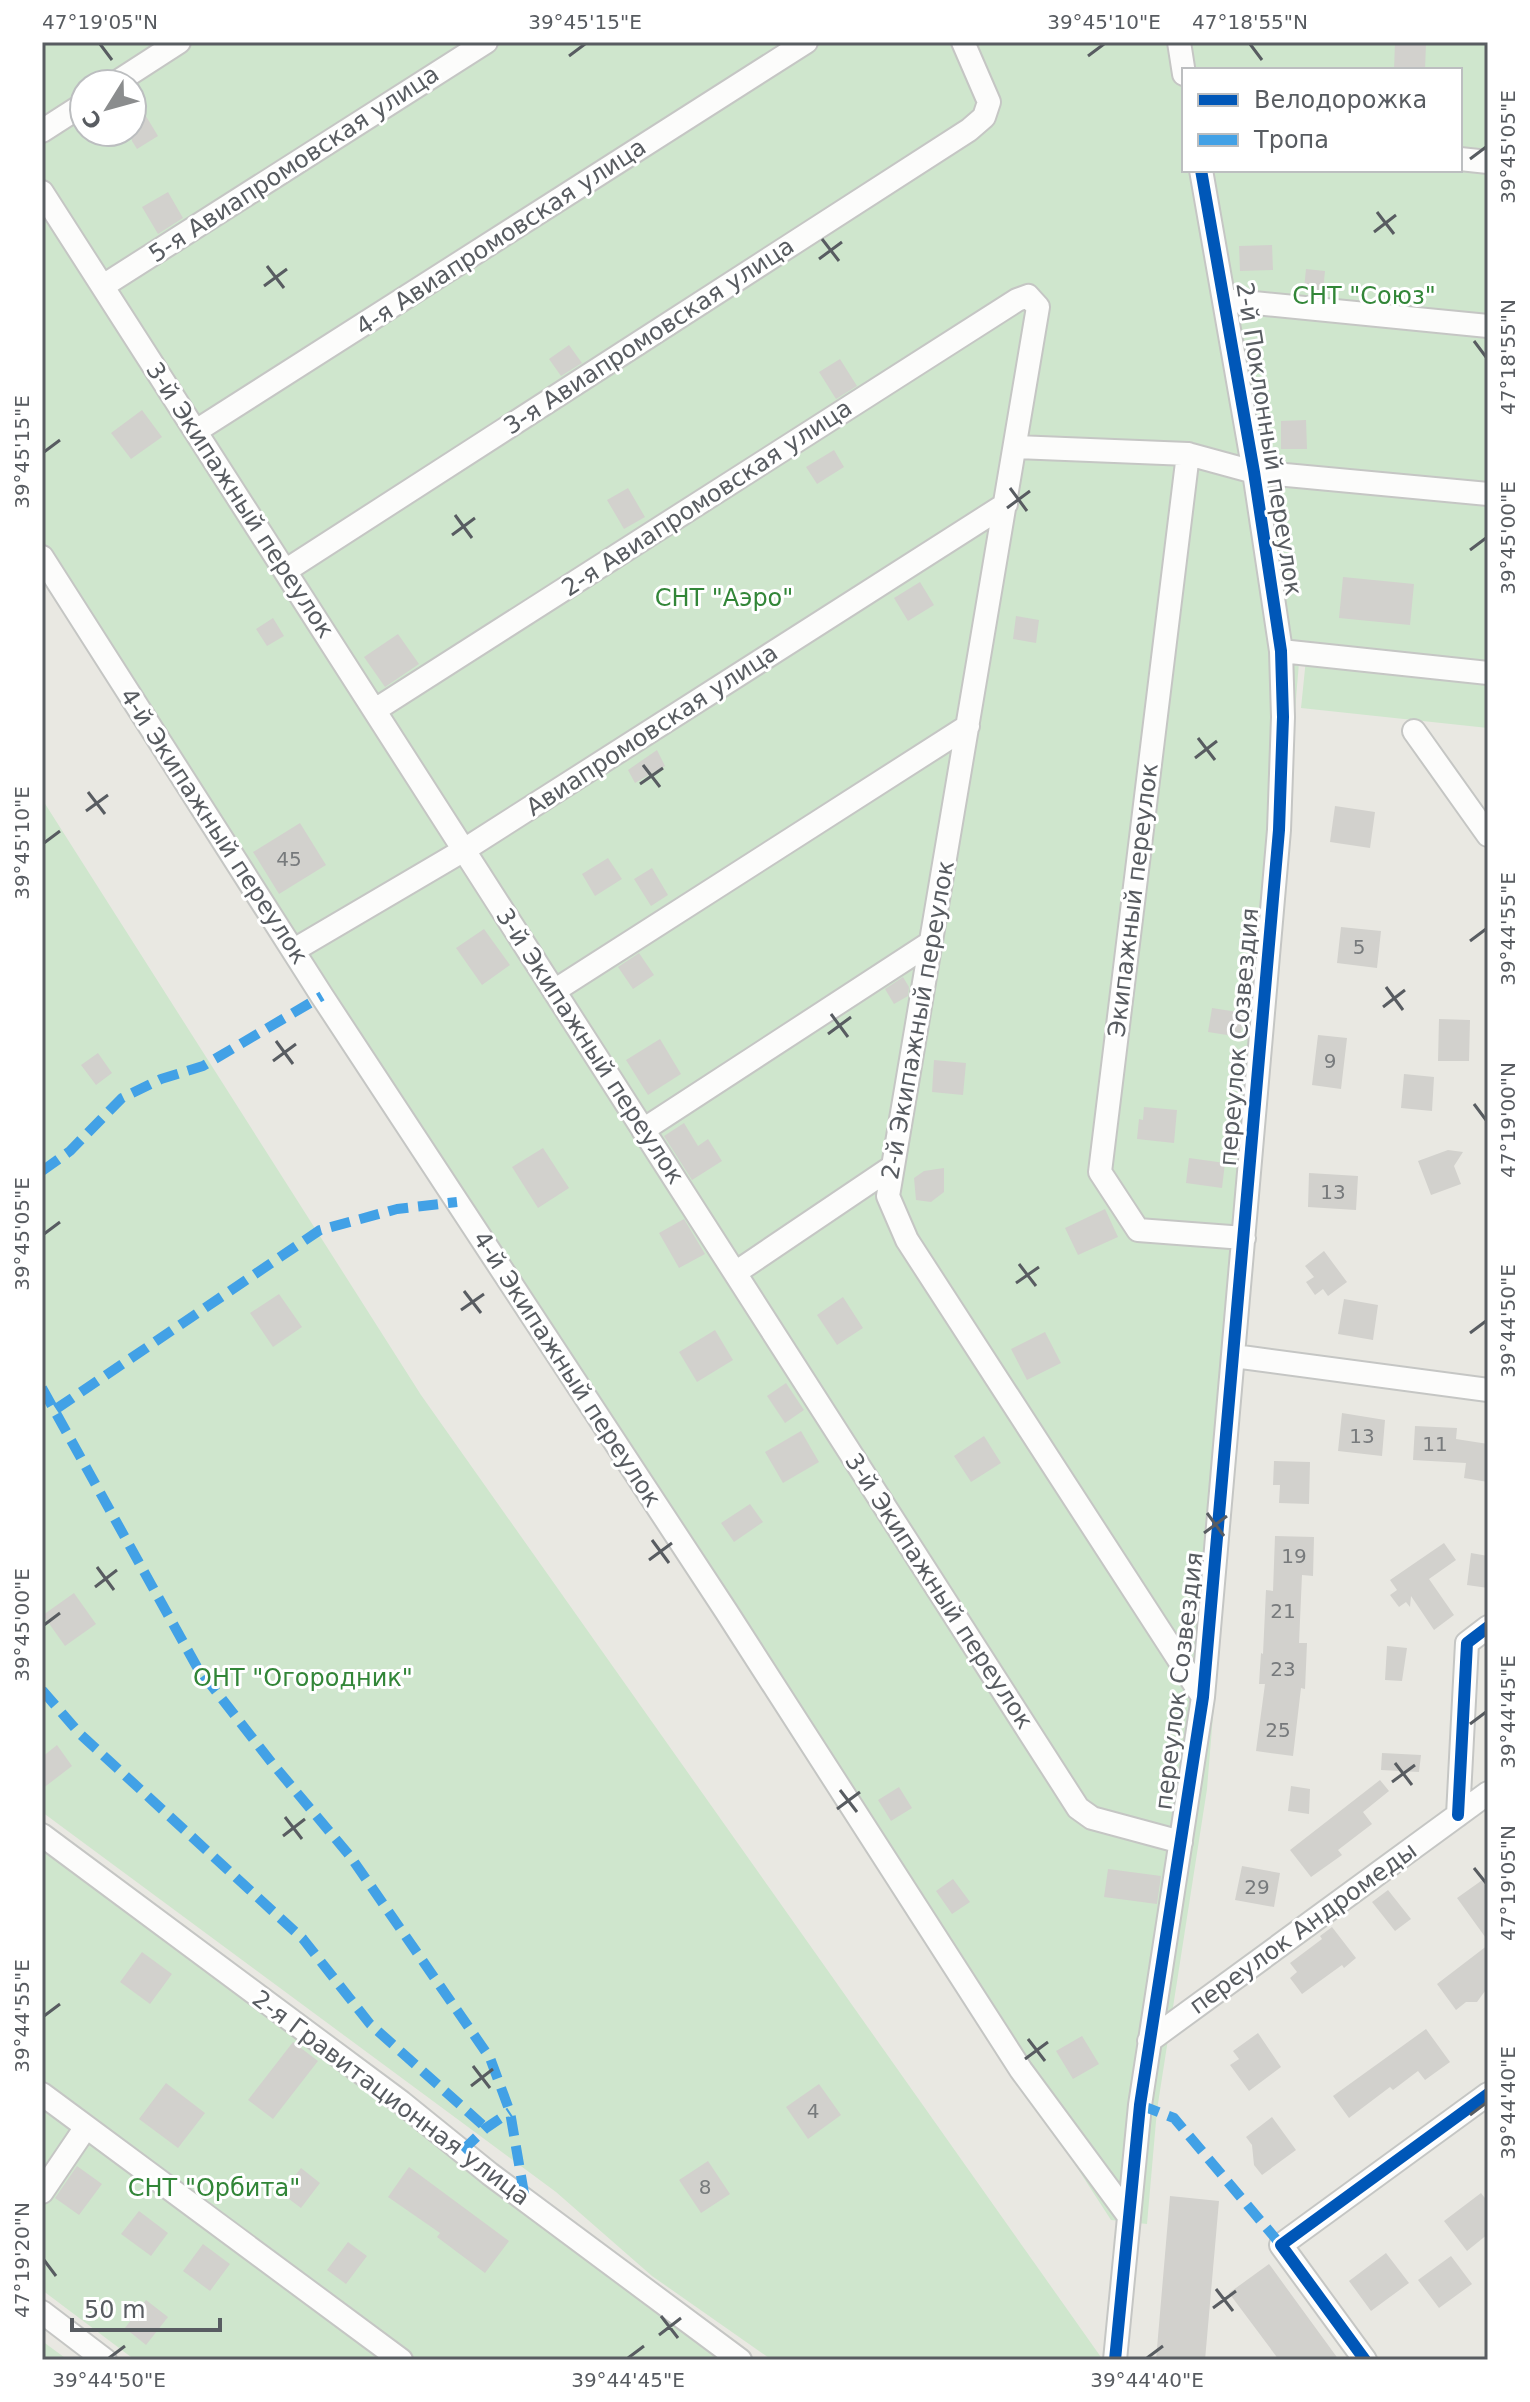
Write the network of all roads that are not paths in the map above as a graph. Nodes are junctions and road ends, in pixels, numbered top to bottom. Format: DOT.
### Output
graph roads {
  1 [pos="179,42"];
  2 [pos="486,42"];
  3 [pos="806,42"];
  4 [pos="963,42"];
  5 [pos="1179,42"];
  6 [pos="139,68"];
  7 [pos="1183,68"];
  8 [pos="68,114"];
  9 [pos="42,131"];
  10 [pos="1462,159"];
  11 [pos="1488,162"];
  12 [pos="1201,172"];
  13 [pos="42,192"];
  14 [pos="103,286"];
  15 [pos="1224,300"];
  16 [pos="1038,307"];
  17 [pos="1488,326"];
  18 [pos="196,431"];
  19 [pos="1016,447"];
  20 [pos="1188,454"];
  21 [pos="1254,472"];
  22 [pos="1488,494"];
  23 [pos="1006,504"];
  24 [pos="42,557"];
  25 [pos="285,571"];
  26 [pos="1281,651"];
  27 [pos="1488,673"];
  28 [pos="375,710"];
  29 [pos="1283,717"];
  30 [pos="968,726"];
  31 [pos="1414,731"];
  32 [pos="1488,835"];
  33 [pos="464,850"];
  34 [pos="930,943"];
  35 [pos="294,950"];
  36 [pos="554,991"];
  37 [pos="643,1130"];
  38 [pos="892,1167"];
  39 [pos="1244,1238"];
  40 [pos="735,1273"];
  41 [pos="1234,1356"];
  42 [pos="1488,1390"];
  43 [pos="1488,1627"];
  44 [pos="1203,1697"];
  45 [pos="1488,1793"];
  46 [pos="1458,1815"];
  47 [pos="42,1835"];
  48 [pos="1181,1842"];
  49 [pos="1149,2041"];
  50 [pos="42,2094"];
  51 [pos="1488,2094"];
  52 [pos="86,2127"];
  53 [pos="42,2192"];
  54 [pos="1128,2215"];
  55 [pos="42,2312"];
  56 [pos="105,2360"];
  57 [pos="401,2360"];
  58 [pos="740,2360"];
  59 [pos="1115,2360"];
  60 [pos="1365,2360"];
  1 -- 6 [label="street"];
  2 -- 14 [label="street, 5-я Авиапромовская улица"];
  3 -- 18 [label="street, 4-я Авиапромовская улица"];
  4 -- 25 [label="street, 3-я Авиапромовская улица"];
  5 -- 7 [label="street"];
  8 -- 9 [label="street"];
  10 -- 11 [label="street"];
  12 -- 15 [label="street, 2-й Поклонный переулок"];
  13 -- 14 [label="street, 3-й Экипажный переулок"];
  14 -- 18 [label="street, 3-й Экипажный переулок"];
  15 -- 17 [label="street"];
  15 -- 21 [label="street, 2-й Поклонный переулок"];
  16 -- 19 [label="street, 2-й Экипажный переулок"];
  16 -- 28 [label="street, 2-я Авиапромовская улица"];
  18 -- 25 [label="street, 3-й Экипажный переулок"];
  19 -- 20 [label="street"];
  19 -- 23 [label="street, 2-й Экипажный переулок"];
  20 -- 21 [label="street"];
  20 -- 39 [label="street, Экипажный переулок"];
  21 -- 22 [label="street"];
  21 -- 26 [label="street, 2-й Поклонный переулок"];
  23 -- 30 [label="street, 2-й Экипажный переулок"];
  23 -- 33 [label="street, Авиапромовская улица"];
  24 -- 35 [label="street, 4-й Экипажный переулок"];
  25 -- 28 [label="street, 3-й Экипажный переулок"];
  26 -- 27 [label="street"];
  26 -- 29 [label="street, 2-й Поклонный переулок"];
  28 -- 33 [label="street, 3-й Экипажный переулок"];
  29 -- 39 [label="street, переулок Созвездия"];
  30 -- 34 [label="street, 2-й Экипажный переулок"];
  30 -- 36 [label="street"];
  31 -- 32 [label="street"];
  33 -- 35 [label="street, Авиапромовская улица"];
  33 -- 36 [label="street, 3-й Экипажный переулок"];
  34 -- 37 [label="street"];
  34 -- 38 [label="street, 2-й Экипажный переулок"];
  35 -- 54 [label="street, 4-й Экипажный переулок"];
  36 -- 37 [label="street, 3-й Экипажный переулок"];
  37 -- 40 [label="street, 3-й Экипажный переулок"];
  38 -- 40 [label="street"];
  38 -- 44 [label="street, 2-й Экипажный переулок"];
  39 -- 41 [label="street, переулок Созвездия"];
  40 -- 48 [label="street, 3-й Экипажный переулок"];
  41 -- 42 [label="street"];
  41 -- 44 [label="street, переулок Созвездия"];
  43 -- 46 [label="street"];
  44 -- 48 [label="street, переулок Созвездия"];
  45 -- 46 [label="street, переулок Андромеды"];
  46 -- 49 [label="street, переулок Андромеды"];
  47 -- 58 [label="street, 2-я Гравитационная улица"];
  48 -- 49 [label="street, переулок Созвездия"];
  49 -- 54 [label="street, переулок Созвездия"];
  50 -- 52 [label="street"];
  51 -- 60 [label="street"];
  52 -- 53 [label="street"];
  52 -- 57 [label="street"];
  54 -- 59 [label="street, переулок Созвездия"];
  55 -- 56 [label="street"];
}
